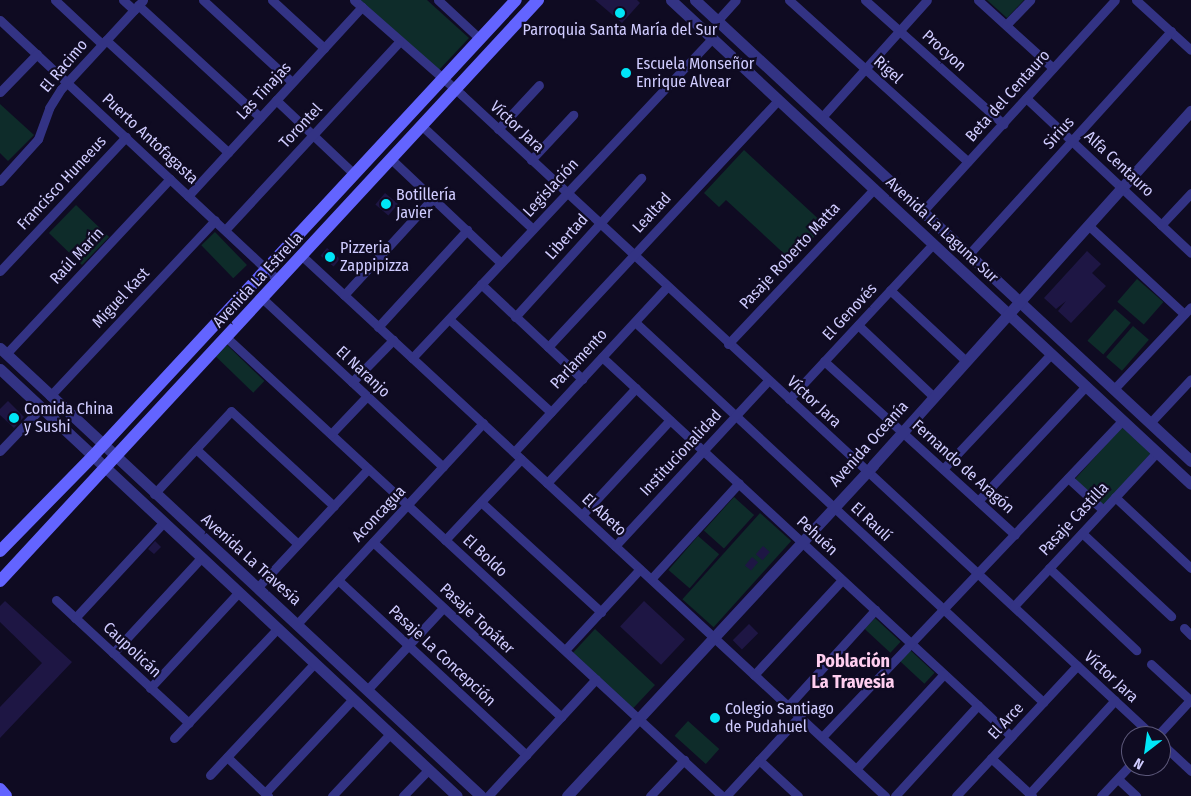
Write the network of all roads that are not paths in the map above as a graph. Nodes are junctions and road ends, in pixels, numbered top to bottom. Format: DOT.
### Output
graph roads {
  1 [pos="55,0"];
  2 [pos="123,0"];
  3 [pos="203,0"];
  4 [pos="272,0"];
  5 [pos="354,0"];
  6 [pos="438,0"];
  7 [pos="538,0"];
  8 [pos="671,0"];
  9 [pos="695,0"];
  10 [pos="736,0"];
  11 [pos="789,0"];
  12 [pos="865,0"];
  13 [pos="927,0"];
  14 [pos="978,0"];
  15 [pos="1030,0"];
  16 [pos="1115,0"];
  17 [pos="1136,0"];
  18 [pos="513,1"];
  19 [pos="138,5"];
  20 [pos="362,7"];
  21 [pos="0,20"];
  22 [pos="718,20"];
  23 [pos="1006,25"];
  24 [pos="899,31"];
  25 [pos="1171,31"];
  26 [pos="480,38"];
  27 [pos="712,38"];
  28 [pos="104,42"];
  29 [pos="399,42"];
  30 [pos="324,48"];
  31 [pos="1191,50"];
  32 [pos="37,54"];
  33 [pos="1054,68"];
  34 [pos="865,69"];
  35 [pos="442,80"];
  36 [pos="67,82"];
  37 [pos="292,82"];
  38 [pos="539,85"];
  39 [pos="455,89"];
  40 [pos="0,92"];
  41 [pos="1026,98"];
  42 [pos="276,100"];
  43 [pos="778,100"];
  44 [pos="1191,111"];
  45 [pos="573,115"];
  46 [pos="260,117"];
  47 [pos="822,117"];
  48 [pos="1003,124"];
  49 [pos="422,126"];
  50 [pos="498,129"];
  51 [pos="313,135"];
  52 [pos="126,137"];
  53 [pos="1072,140"];
  54 [pos="228,152"];
  55 [pos="391,159"];
  56 [pos="531,160"];
  57 [pos="968,162"];
  58 [pos="354,174"];
  59 [pos="641,178"];
  60 [pos="170,179"];
  61 [pos="0,181"];
  62 [pos="1122,188"];
  63 [pos="874,189"];
  64 [pos="566,193"];
  65 [pos="1191,193"];
  66 [pos="188,196"];
  67 [pos="433,198"];
  68 [pos="923,211"];
  69 [pos="214,220"];
  70 [pos="600,224"];
  71 [pos="1161,225"];
  72 [pos="1088,226"];
  73 [pos="533,229"];
  74 [pos="225,230"];
  75 [pos="467,230"];
  76 [pos="933,244"];
  77 [pos="1191,253"];
  78 [pos="969,254"];
  79 [pos="302,256"];
  80 [pos="633,256"];
  81 [pos="501,263"];
  82 [pos="266,269"];
  83 [pos="0,271"];
  84 [pos="279,281"];
  85 [pos="481,284"];
  86 [pos="667,287"];
  87 [pos="890,290"];
  88 [pos="344,295"];
  89 [pos="262,299"];
  90 [pos="1020,302"];
  91 [pos="1191,307"];
  92 [pos="1008,314"];
  93 [pos="1184,314"];
  94 [pos="515,316"];
  95 [pos="449,318"];
  96 [pos="635,322"];
  97 [pos="858,325"];
  98 [pos="378,326"];
  99 [pos="227,338"];
  100 [pos="392,340"];
  101 [pos="728,344"];
  102 [pos="548,347"];
  103 [pos="3,351"];
  104 [pos="1051,354"];
  105 [pos="602,357"];
  106 [pos="412,358"];
  107 [pos="824,361"];
  108 [pos="966,361"];
  109 [pos="0,370"];
  110 [pos="582,379"];
  111 [pos="1191,379"];
  112 [pos="768,381"];
  113 [pos="352,382"];
  114 [pos="1086,386"];
  115 [pos="636,388"];
  116 [pos="1114,389"];
  117 [pos="50,396"];
  118 [pos="367,396"];
  119 [pos="934,397"];
  120 [pos="788,399"];
  121 [pos="41,408"];
  122 [pos="551,412"];
  123 [pos="736,416"];
  124 [pos="670,420"];
  125 [pos="1122,420"];
  126 [pos="483,423"];
  127 [pos="1150,423"];
  128 [pos="902,432"];
  129 [pos="331,434"];
  130 [pos="102,446"];
  131 [pos="196,449"];
  132 [pos="0,451"];
  133 [pos="704,451"];
  134 [pos="514,452"];
  135 [pos="1157,452"];
  136 [pos="92,457"];
  137 [pos="116,458"];
  138 [pos="1190,458"];
  139 [pos="521,459"];
  140 [pos="443,467"];
  141 [pos="368,469"];
  142 [pos="943,469"];
  143 [pos="106,470"];
  144 [pos="867,472"];
  145 [pos="1068,478"];
  146 [pos="547,483"];
  147 [pos="739,483"];
  148 [pos="1191,484"];
  149 [pos="154,494"];
  150 [pos="1115,497"];
  151 [pos="481,502"];
  152 [pos="978,502"];
  153 [pos="407,505"];
  154 [pos="334,506"];
  155 [pos="834,508"];
  156 [pos="1103,510"];
  157 [pos="582,515"];
  158 [pos="163,523"];
  159 [pos="1082,533"];
  160 [pos="1015,535"];
  161 [pos="445,540"];
  162 [pos="373,542"];
  163 [pos="802,542"];
  164 [pos="298,544"];
  165 [pos="616,546"];
  166 [pos="0,551"];
  167 [pos="201,558"];
  168 [pos="1049,568"];
  169 [pos="1191,568"];
  170 [pos="640,569"];
  171 [pos="978,574"];
  172 [pos="651,579"];
  173 [pos="0,580"];
  174 [pos="338,580"];
  175 [pos="842,580"];
  176 [pos="257,588"];
  177 [pos="238,593"];
  178 [pos="56,600"];
  179 [pos="1014,606"];
  180 [pos="443,608"];
  181 [pos="942,608"];
  182 [pos="875,610"];
  183 [pos="601,612"];
  184 [pos="1171,616"];
  185 [pos="75,618"];
  186 [pos="297,624"];
  187 [pos="1184,628"];
  188 [pos="277,629"];
  189 [pos="1191,634"];
  190 [pos="714,637"];
  191 [pos="910,642"];
  192 [pos="408,646"];
  193 [pos="565,650"];
  194 [pos="1136,650"];
  195 [pos="113,653"];
  196 [pos="314,664"];
  197 [pos="1152,664"];
  198 [pos="1077,666"];
  199 [pos="944,674"];
  200 [pos="754,675"];
  201 [pos="596,679"];
  202 [pos="150,688"];
  203 [pos="367,690"];
  204 [pos="353,700"];
  205 [pos="1115,700"];
  206 [pos="1191,700"];
  207 [pos="1043,702"];
  208 [pos="978,705"];
  209 [pos="788,706"];
  210 [pos="561,717"];
  211 [pos="800,717"];
  212 [pos="639,719"];
  213 [pos="188,723"];
  214 [pos="1142,726"];
  215 [pos="1166,726"];
  216 [pos="390,734"];
  217 [pos="1011,736"];
  218 [pos="174,738"];
  219 [pos="822,738"];
  220 [pos="1171,752"];
  221 [pos="526,755"];
  222 [pos="227,757"];
  223 [pos="991,758"];
  224 [pos="684,760"];
  225 [pos="759,760"];
  226 [pos="428,769"];
  227 [pos="856,769"];
  228 [pos="1191,771"];
  229 [pos="210,775"];
  230 [pos="1121,775"];
  231 [pos="1118,778"];
  232 [pos="0,790"];
  233 [pos="267,794"];
  234 [pos="960,795"];
  235 [pos="1031,795"];
  236 [pos="6,796"];
  237 [pos="332,796"];
  238 [pos="403,796"];
  239 [pos="458,796"];
  240 [pos="481,796"];
  241 [pos="488,796"];
  242 [pos="567,796"];
  243 [pos="650,796"];
  244 [pos="722,796"];
  245 [pos="726,796"];
  246 [pos="798,796"];
  247 [pos="885,796"];
  248 [pos="895,796"];
  249 [pos="1101,796"];
  250 [pos="1136,796"];
  1 -- 28 [label="street"];
  2 -- 19 [label="street"];
  3 -- 37 [label="street"];
  4 -- 30 [label="street"];
  5 -- 20 [label="street, Víctor Jara"];
  6 -- 26 [label="street"];
  7 -- 39 [label="main road, Avenida La Estrella"];
  8 -- 27 [label="street, Avenida La Laguna Sur"];
  9 -- 22 [label="street, Avenida La Laguna Sur"];
  10 -- 22 [label="street"];
  11 -- 34 [label="street, Rigel"];
  12 -- 24 [label="street, Procyon"];
  13 -- 24 [label="street"];
  14 -- 23 [label="street"];
  15 -- 23 [label="street"];
  16 -- 33 [label="street, Beta del Centauro"];
  17 -- 25 [label="street"];
  18 -- 26 [label="main road, Avenida La Estrella"];
  19 -- 28 [label="street, El Racimo"];
  19 -- 46 [label="street"];
  20 -- 29 [label="street, Víctor Jara"];
  20 -- 30 [label="street, Las Tinajas"];
  21 -- 32 [label="street, Puerto Antofagasta"];
  22 -- 47 [label="street, Avenida La Laguna Sur"];
  23 -- 33 [label="street"];
  24 -- 34 [label="street"];
  24 -- 48 [label="street, Procyon"];
  25 -- 31 [label="street"];
  25 -- 53 [label="street, Sirius"];
  26 -- 35 [label="main road, Avenida La Estrella"];
  27 -- 43 [label="street, Avenida La Laguna Sur"];
  27 -- 64 [label="street, Legislación"];
  28 -- 36 [label="street, El Racimo"];
  28 -- 54 [label="street"];
  29 -- 35 [label="street, Víctor Jara"];
  29 -- 51 [label="street, Torontel"];
  30 -- 37 [label="street, Las Tinajas"];
  32 -- 36 [label="street, Puerto Antofagasta"];
  32 -- 40 [label="street"];
  33 -- 41 [label="street, Beta del Centauro"];
  34 -- 47 [label="street"];
  34 -- 57 [label="street, Rigel"];
  35 -- 39 [label="street, Víctor Jara"];
  35 -- 58 [label="main road, Avenida La Estrella"];
  36 -- 52 [label="street, Puerto Antofagasta"];
  36 -- 61 [label="street, El Racimo"];
  37 -- 42 [label="street, Las Tinajas"];
  38 -- 50 [label="street"];
  39 -- 49 [label="main road, Avenida La Estrella"];
  39 -- 50 [label="street, Víctor Jara"];
  41 -- 48 [label="street, Beta del Centauro"];
  41 -- 53 [label="street, Alfa Centauro"];
  42 -- 46 [label="street, Las Tinajas"];
  42 -- 51 [label="street"];
  43 -- 63 [label="street, Avenida La Laguna Sur"];
  43 -- 80 [label="street, Lealtad"];
  44 -- 62 [label="street, Avenida Oceanía"];
  45 -- 56 [label="street"];
  46 -- 54 [label="street, Las Tinajas"];
  47 -- 68 [label="street, Avenida La Laguna Sur"];
  48 -- 57 [label="street, Beta del Centauro"];
  49 -- 55 [label="main road, Avenida La Estrella"];
  49 -- 73 [label="street"];
  50 -- 56 [label="street, Víctor Jara"];
  51 -- 58 [label="street"];
  51 -- 74 [label="street, Torontel"];
  52 -- 60 [label="street, Puerto Antofagasta"];
  52 -- 83 [label="street, Francisco Huneeus"];
  53 -- 62 [label="street, Alfa Centauro"];
  53 -- 78 [label="street, Sirius"];
  54 -- 66 [label="street, Las Tinajas"];
  55 -- 67 [label="street"];
  55 -- 79 [label="main road, Avenida La Estrella"];
  56 -- 64 [label="street, Víctor Jara"];
  57 -- 68 [label="street, Beta del Centauro"];
  58 -- 82 [label="main road, Avenida La Estrella"];
  59 -- 70 [label="street, Libertad"];
  60 -- 66 [label="street, Puerto Antofagasta"];
  60 -- 103 [label="street, Raúl Marín"];
  62 -- 71 [label="street, Alfa Centauro"];
  62 -- 72 [label="street, Avenida Oceanía"];
  63 -- 76 [label="street, Avenida La Laguna Sur"];
  63 -- 101 [label="street, Pasaje Roberto Matta"];
  64 -- 70 [label="street, Víctor Jara"];
  64 -- 73 [label="street, Legislación"];
  65 -- 71 [label="street"];
  66 -- 69 [label="street, Puerto Antofagasta"];
  67 -- 75 [label="street"];
  67 -- 88 [label="street"];
  68 -- 78 [label="street, Avenida La Laguna Sur"];
  69 -- 74 [label="street, Puerto Antofagasta"];
  69 -- 117 [label="street, Miguel Kast"];
  70 -- 80 [label="street, Víctor Jara"];
  70 -- 94 [label="street, Libertad"];
  71 -- 77 [label="street, Alfa Centauro"];
  72 -- 90 [label="street, Avenida Oceanía"];
  72 -- 93 [label="street"];
  73 -- 81 [label="street, Legislación"];
  74 -- 82 [label="street, Puerto Antofagasta"];
  75 -- 81 [label="street"];
  75 -- 98 [label="street"];
  76 -- 87 [label="street, El Genovés"];
  76 -- 92 [label="street, Avenida La Laguna Sur"];
  78 -- 90 [label="street, Avenida La Laguna Sur"];
  79 -- 84 [label="main road, Avenida La Estrella"];
  79 -- 88 [label="street, El Abeto"];
  80 -- 86 [label="street, Víctor Jara"];
  80 -- 102 [label="street, Lealtad"];
  81 -- 85 [label="street, Legislación"];
  82 -- 84 [label="street, Puerto Antofagasta"];
  82 -- 130 [label="main road, Avenida La Estrella"];
  84 -- 89 [label="main road, Avenida La Estrella"];
  85 -- 94 [label="street"];
  85 -- 95 [label="street, Legislación"];
  86 -- 96 [label="street, Parlamento"];
  86 -- 101 [label="street, Víctor Jara"];
  87 -- 97 [label="street, El Genovés"];
  87 -- 108 [label="street"];
  88 -- 98 [label="street, El Abeto"];
  89 -- 99 [label="main road, Avenida La Estrella"];
  89 -- 113 [label="street, El Naranjo"];
  90 -- 92 [label="street, Avenida Oceanía"];
  90 -- 116 [label="street, Avenida La Laguna Sur"];
  91 -- 93 [label="street"];
  92 -- 104 [label="street, Avenida La Laguna Sur"];
  92 -- 108 [label="street, Avenida Oceanía"];
  93 -- 116 [label="street"];
  94 -- 102 [label="street"];
  95 -- 106 [label="street, Legislación"];
  95 -- 122 [label="street"];
  96 -- 105 [label="street, Parlamento"];
  96 -- 123 [label="street, El Raulí"];
  97 -- 107 [label="street, El Genovés"];
  97 -- 119 [label="street"];
  98 -- 100 [label="street, El Abeto"];
  99 -- 129 [label="street, El Boldo"];
  99 -- 137 [label="main road, Avenida La Estrella"];
  100 -- 106 [label="street, El Abeto"];
  100 -- 113 [label="street"];
  101 -- 112 [label="street, Víctor Jara"];
  102 -- 110 [label="street"];
  103 -- 117 [label="street, Avenida La Travesía"];
  104 -- 114 [label="street, Avenida La Laguna Sur"];
  104 -- 142 [label="street"];
  105 -- 110 [label="street, Parlamento"];
  105 -- 115 [label="street, Pehuén"];
  106 -- 126 [label="street, El Abeto"];
  107 -- 120 [label="street, El Genovés"];
  107 -- 128 [label="street, Fernando de Aragón"];
  108 -- 119 [label="street, Avenida Oceanía"];
  109 -- 121 [label="street, Avenida La Travesía"];
  110 -- 122 [label="street, Parlamento"];
  111 -- 127 [label="street"];
  112 -- 120 [label="street, Víctor Jara"];
  112 -- 123 [label="street, Institucionalidad"];
  113 -- 118 [label="street, El Naranjo"];
  114 -- 125 [label="street, Avenida La Laguna Sur"];
  114 -- 152 [label="street"];
  115 -- 124 [label="street, Pehuén"];
  115 -- 146 [label="street"];
  116 -- 127 [label="street, Avenida La Laguna Sur"];
  117 -- 130 [label="street, Avenida La Travesía"];
  118 -- 129 [label="street"];
  118 -- 140 [label="street, El Naranjo"];
  119 -- 128 [label="street, Avenida Oceanía"];
  120 -- 144 [label="street, Víctor Jara"];
  121 -- 132 [label="street"];
  121 -- 136 [label="street, Avenida La Travesía"];
  122 -- 134 [label="street, Parlamento"];
  123 -- 133 [label="street, Institucionalidad"];
  123 -- 155 [label="street, El Raulí"];
  124 -- 133 [label="street, Pehuén"];
  124 -- 157 [label="street"];
  125 -- 135 [label="street, Avenida La Laguna Sur"];
  125 -- 145 [label="street"];
  126 -- 134 [label="street, El Abeto"];
  126 -- 140 [label="street, Aconcagua"];
  127 -- 138 [label="street, Avenida La Laguna Sur"];
  128 -- 142 [label="street, Fernando de Aragón"];
  128 -- 144 [label="street, Avenida Oceanía"];
  129 -- 141 [label="street, El Boldo"];
  130 -- 136 [label="main road, Avenida La Estrella"];
  130 -- 137 [label="street, Avenida La Travesía"];
  131 -- 149 [label="street"];
  131 -- 154 [label="street"];
  131 -- 164 [label="street"];
  133 -- 147 [label="street, Pehuén"];
  133 -- 165 [label="street, Institucionalidad"];
  134 -- 139 [label="street, El Abeto"];
  135 -- 148 [label="street, Avenida La Laguna Sur"];
  135 -- 150 [label="street, Pasaje Castilla"];
  136 -- 143 [label="street, Avenida La Travesía"];
  136 -- 166 [label="main road, Avenida La Estrella"];
  137 -- 143 [label="main road, Avenida La Estrella"];
  137 -- 149 [label="street, Avenida La Travesía"];
  139 -- 146 [label="street, El Abeto"];
  139 -- 151 [label="street"];
  140 -- 153 [label="street, Aconcagua"];
  141 -- 153 [label="street, El Boldo"];
  141 -- 154 [label="street"];
  142 -- 152 [label="street, Fernando de Aragón"];
  143 -- 158 [label="street, Avenida La Travesía"];
  143 -- 173 [label="main road, Avenida La Estrella"];
  144 -- 155 [label="street, Avenida Oceanía"];
  144 -- 171 [label="street, Víctor Jara"];
  145 -- 156 [label="street"];
  145 -- 160 [label="street"];
  146 -- 157 [label="street, El Abeto"];
  147 -- 163 [label="street, Pehuén"];
  147 -- 172 [label="street"];
  149 -- 176 [label="street, Avenida La Travesía"];
  150 -- 156 [label="street, Pasaje Castilla"];
  150 -- 169 [label="street"];
  151 -- 161 [label="street"];
  151 -- 183 [label="street"];
  152 -- 160 [label="street, Fernando de Aragón"];
  153 -- 161 [label="street, El Boldo"];
  153 -- 162 [label="street, Aconcagua"];
  154 -- 164 [label="street"];
  155 -- 163 [label="street, Avenida Oceanía"];
  155 -- 181 [label="street, El Raulí"];
  156 -- 159 [label="street, Pasaje Castilla"];
  157 -- 165 [label="street, El Abeto"];
  158 -- 167 [label="street, Avenida La Travesía"];
  158 -- 185 [label="street"];
  159 -- 168 [label="street, Pasaje Castilla"];
  159 -- 184 [label="street"];
  160 -- 171 [label="street"];
  161 -- 193 [label="street, El Boldo"];
  162 -- 174 [label="street, Aconcagua"];
  162 -- 180 [label="street, Pasaje Topáter"];
  163 -- 175 [label="street, Pehuén"];
  163 -- 190 [label="street, Avenida Oceanía"];
  164 -- 176 [label="street"];
  165 -- 170 [label="street, El Abeto"];
  167 -- 177 [label="street, Avenida La Travesía"];
  167 -- 195 [label="street"];
  168 -- 179 [label="street, Pasaje Castilla"];
  168 -- 194 [label="street"];
  170 -- 172 [label="street, El Abeto"];
  170 -- 183 [label="street"];
  171 -- 179 [label="street, Víctor Jara"];
  171 -- 181 [label="street"];
  172 -- 190 [label="street, El Abeto"];
  174 -- 186 [label="street, Aconcagua"];
  174 -- 192 [label="street, Pasaje La Concepción"];
  175 -- 182 [label="street, Pehuén"];
  175 -- 200 [label="street"];
  176 -- 186 [label="street, Avenida La Travesía"];
  177 -- 188 [label="street, Avenida La Travesía"];
  177 -- 202 [label="street"];
  178 -- 185 [label="street, Caupolicán"];
  179 -- 198 [label="street, Víctor Jara"];
  180 -- 192 [label="street"];
  180 -- 210 [label="street, Pasaje Topáter"];
  181 -- 191 [label="street"];
  181 -- 207 [label="street, El Raulí"];
  182 -- 191 [label="street, Pehuén"];
  182 -- 209 [label="street"];
  183 -- 193 [label="street"];
  185 -- 195 [label="street, Caupolicán"];
  186 -- 203 [label="street, Avenida La Travesía"];
  187 -- 189 [label="street"];
  188 -- 196 [label="street, Avenida La Travesía"];
  188 -- 213 [label="street"];
  190 -- 200 [label="street, El Abeto"];
  190 -- 212 [label="street, Avenida Oceanía"];
  191 -- 199 [label="street, Pehuén"];
  191 -- 219 [label="street"];
  192 -- 203 [label="street"];
  192 -- 221 [label="street, Pasaje La Concepción"];
  193 -- 201 [label="street, El Boldo"];
  195 -- 202 [label="street, Caupolicán"];
  196 -- 204 [label="street, Avenida La Travesía"];
  196 -- 222 [label="street"];
  197 -- 206 [label="street"];
  198 -- 205 [label="street, Víctor Jara"];
  198 -- 207 [label="street, El Arce"];
  199 -- 208 [label="street, Pehuén"];
  199 -- 227 [label="street"];
  200 -- 209 [label="street, El Abeto"];
  201 -- 210 [label="street"];
  201 -- 212 [label="street, El Boldo"];
  202 -- 213 [label="street, Caupolicán"];
  203 -- 240 [label="street, Avenida La Travesía"];
  204 -- 216 [label="street, Avenida La Travesía"];
  204 -- 233 [label="street"];
  205 -- 214 [label="street, Víctor Jara"];
  205 -- 235 [label="street"];
  206 -- 215 [label="street"];
  207 -- 217 [label="street, El Arce"];
  208 -- 217 [label="street, Pehuén"];
  208 -- 248 [label="street"];
  209 -- 211 [label="street, El Abeto"];
  210 -- 221 [label="street"];
  211 -- 219 [label="street, El Abeto"];
  211 -- 225 [label="street"];
  212 -- 224 [label="street, El Boldo"];
  212 -- 242 [label="street, Avenida Oceanía"];
  213 -- 218 [label="street"];
  216 -- 226 [label="street, Avenida La Travesía"];
  216 -- 237 [label="street"];
  217 -- 223 [label="street, El Arce"];
  219 -- 227 [label="street, El Abeto"];
  220 -- 228 [label="street"];
  221 -- 241 [label="street"];
  222 -- 229 [label="street"];
  222 -- 233 [label="street"];
  223 -- 234 [label="street, El Arce"];
  223 -- 235 [label="street"];
  224 -- 243 [label="street"];
  224 -- 244 [label="street, El Boldo"];
  225 -- 245 [label="street"];
  225 -- 246 [label="street"];
  226 -- 238 [label="street"];
  226 -- 239 [label="street, Avenida La Travesía"];
  227 -- 247 [label="street, El Abeto"];
  230 -- 231 [label="street"];
  231 -- 249 [label="street"];
  231 -- 250 [label="street"];
  232 -- 236 [label="main road"];
}
